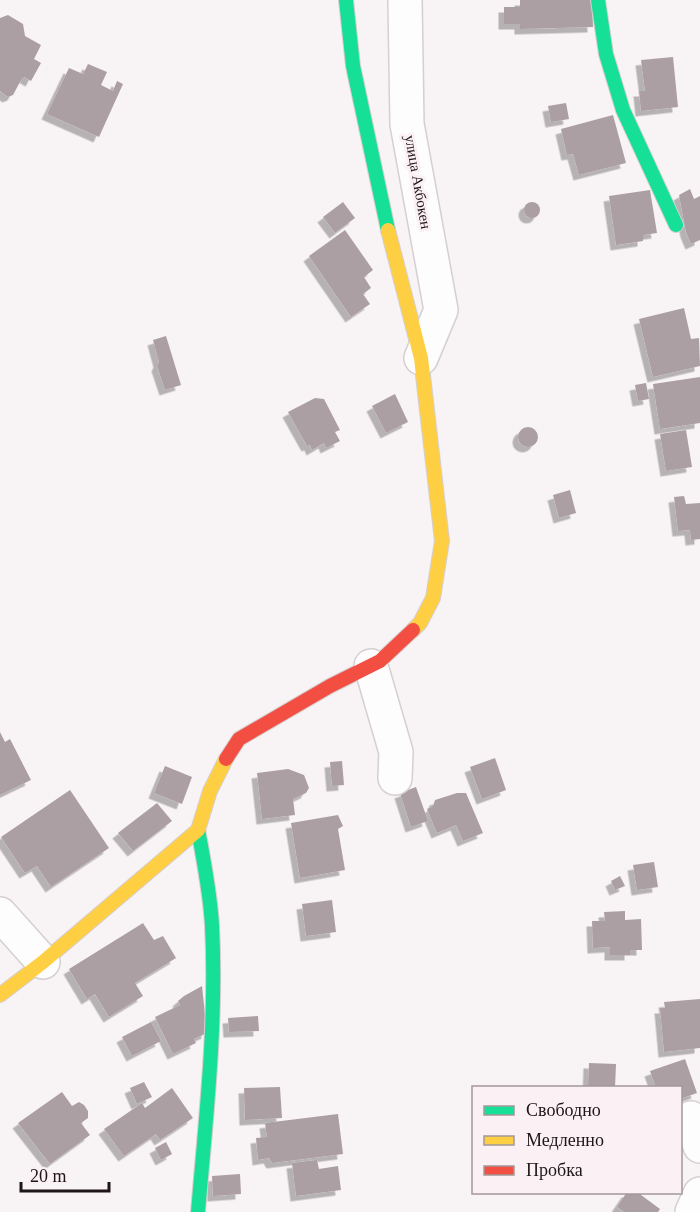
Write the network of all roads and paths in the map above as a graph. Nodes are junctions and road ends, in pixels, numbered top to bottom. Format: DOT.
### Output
graph roads {
  1 [pos="346,0"];
  2 [pos="405,0"];
  3 [pos="598,0"];
  4 [pos="676,225"];
  5 [pos="421,358"];
  6 [pos="370,666"];
  7 [pos="395,778"];
  8 [pos="198,830"];
  9 [pos="0,914"];
  10 [pos="43,963"];
  11 [pos="0,995"];
  12 [pos="700,1194"];
  13 [pos="198,1212"];
  14 [pos="693,1212"];
  1 -- 5 [label="street"];
  2 -- 5 [label="street, улица Акбокен"];
  3 -- 4 [label="street"];
  5 -- 6 [label="street"];
  6 -- 7 [label="street"];
  6 -- 8 [label="street"];
  8 -- 10 [label="street"];
  8 -- 13 [label="street"];
  9 -- 10 [label="street"];
  10 -- 11 [label="street"];
  12 -- 14 [label="street"];
}
